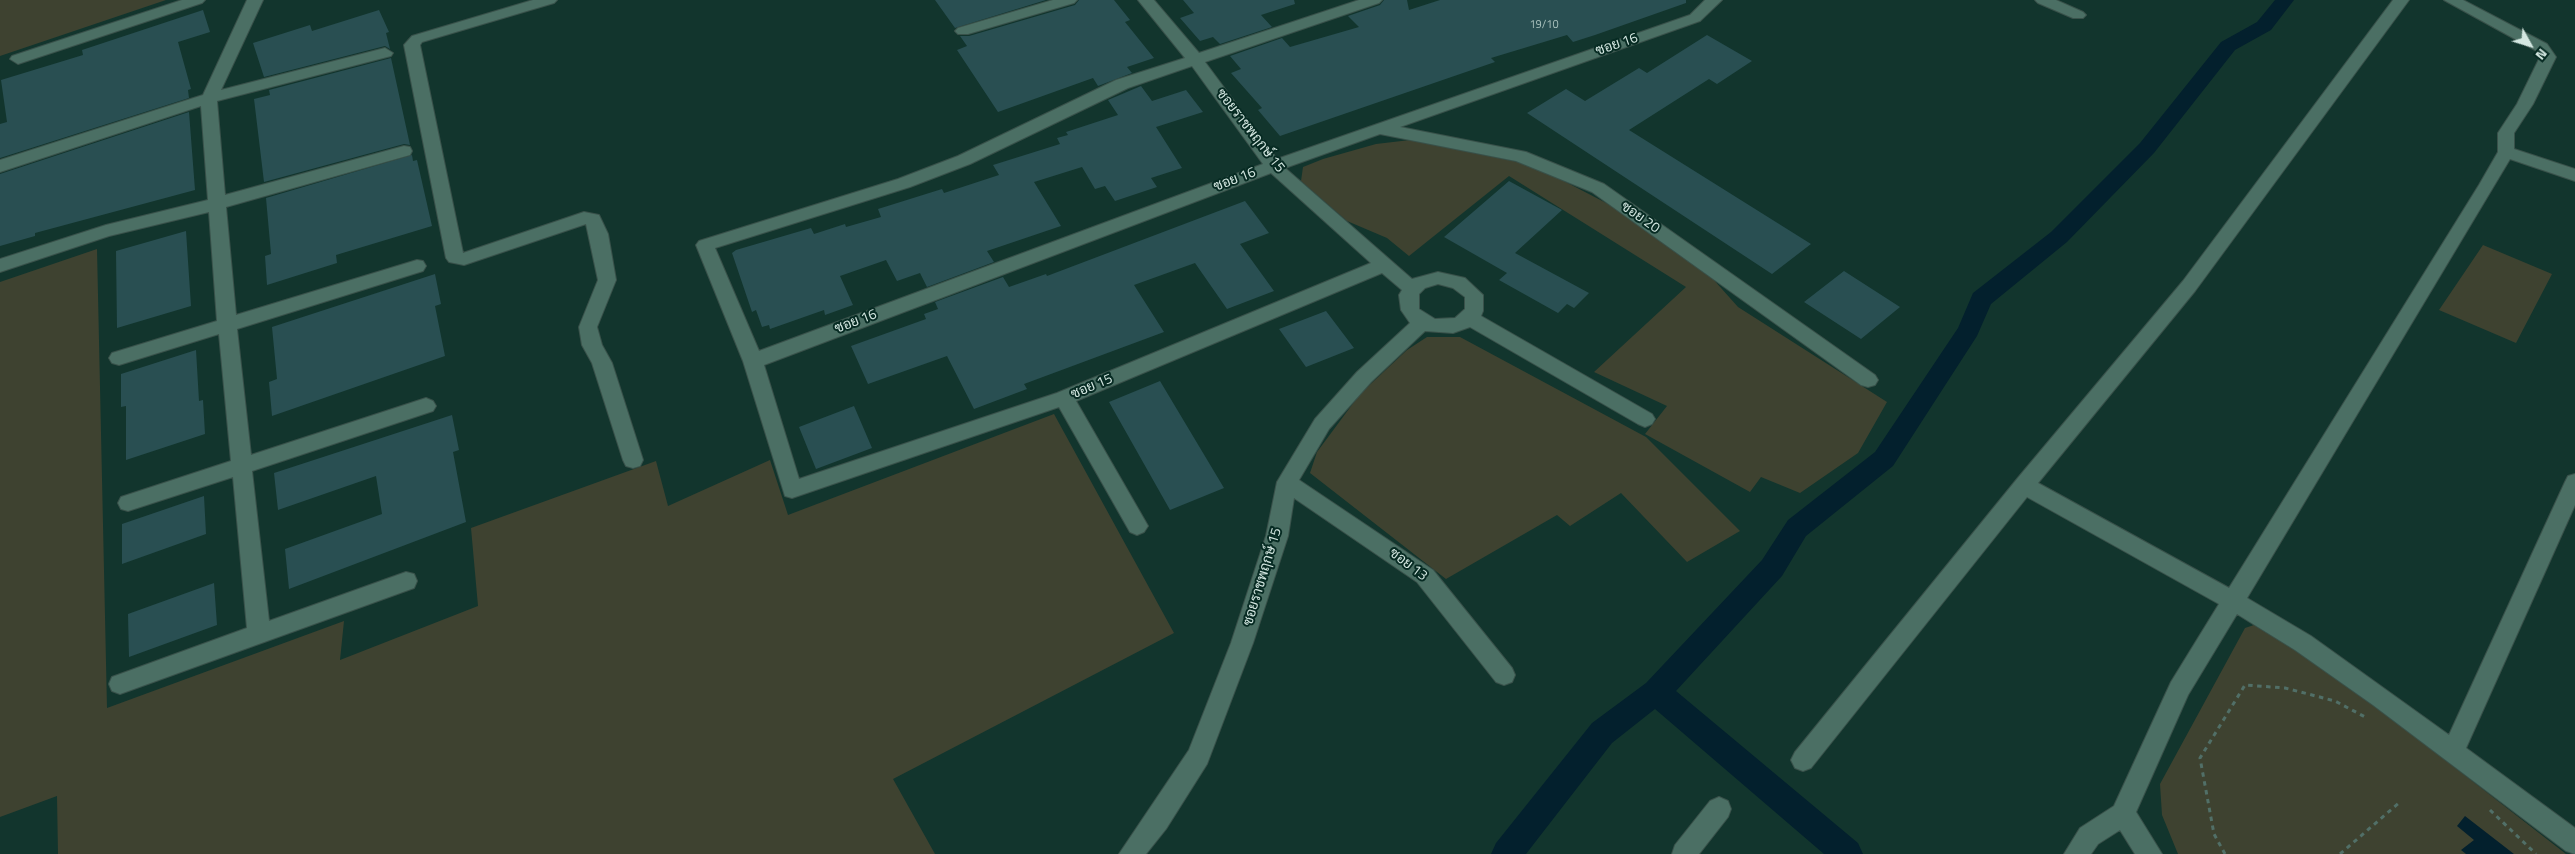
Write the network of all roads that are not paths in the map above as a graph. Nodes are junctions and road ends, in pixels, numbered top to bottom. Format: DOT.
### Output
graph roads {
  1 [pos="197,0"];
  2 [pos="255,0"];
  3 [pos="549,0"];
  4 [pos="1070,0"];
  5 [pos="1146,0"];
  6 [pos="1374,0"];
  7 [pos="1714,0"];
  8 [pos="2043,0"];
  9 [pos="2401,0"];
  10 [pos="2452,0"];
  11 [pos="2078,15"];
  12 [pos="963,31"];
  13 [pos="385,53"];
  14 [pos="1195,59"];
  15 [pos="18,60"];
  16 [pos="209,98"];
  17 [pos="1380,129"];
  18 [pos="404,151"];
  19 [pos="2506,152"];
  20 [pos="0,166"];
  21 [pos="1273,166"];
  22 [pos="2575,175"];
  23 [pos="216,204"];
  24 [pos="1385,264"];
  25 [pos="0,266"];
  26 [pos="417,266"];
  27 [pos="1412,289"];
  28 [pos="1470,318"];
  29 [pos="1422,322"];
  30 [pos="226,325"];
  31 [pos="120,358"];
  32 [pos="754,361"];
  33 [pos="1868,380"];
  34 [pos="1064,398"];
  35 [pos="426,406"];
  36 [pos="1645,419"];
  37 [pos="632,460"];
  38 [pos="242,467"];
  39 [pos="1287,482"];
  40 [pos="2575,482"];
  41 [pos="2024,485"];
  42 [pos="128,503"];
  43 [pos="1137,526"];
  44 [pos="406,581"];
  45 [pos="2232,600"];
  46 [pos="259,632"];
  47 [pos="1504,675"];
  48 [pos="120,684"];
  49 [pos="2453,751"];
  50 [pos="1803,760"];
  51 [pos="1719,809"];
  52 [pos="2123,814"];
  53 [pos="2575,843"];
  54 [pos="1131,854"];
  55 [pos="1684,854"];
  56 [pos="2076,854"];
  57 [pos="2150,854"];
  1 -- 15 [label="street"];
  2 -- 16 [label="street"];
  3 -- 37 [label="street"];
  4 -- 12 [label="street"];
  5 -- 14 [label="street, ซอยราชพฤกษ์ 15"];
  6 -- 14 [label="street"];
  7 -- 17 [label="street, ซอย 16"];
  8 -- 11 [label="street"];
  9 -- 41 [label="street"];
  10 -- 19 [label="street"];
  13 -- 16 [label="street"];
  14 -- 21 [label="street, ซอยราชพฤกษ์ 15"];
  14 -- 32 [label="street"];
  16 -- 20 [label="street"];
  16 -- 23 [label="street"];
  17 -- 21 [label="street, ซอย 16"];
  17 -- 33 [label="street, ซอย 20"];
  18 -- 23 [label="street"];
  19 -- 22 [label="street"];
  19 -- 45 [label="street"];
  21 -- 24 [label="street, ซอยราชพฤกษ์ 15"];
  21 -- 32 [label="street, ซอย 16"];
  23 -- 25 [label="street"];
  23 -- 30 [label="street"];
  24 -- 27 [label="street, ซอยราชพฤกษ์ 15"];
  24 -- 34 [label="street, ซอย 15"];
  26 -- 30 [label="street"];
  27 -- 28 [label="street"];
  27 -- 29 [label="street"];
  28 -- 29 [label="street"];
  28 -- 36 [label="street"];
  29 -- 39 [label="street, ซอยราชพฤกษ์ 15"];
  30 -- 31 [label="street"];
  30 -- 38 [label="street"];
  32 -- 34 [label="street, ซอย 15"];
  34 -- 43 [label="street"];
  35 -- 38 [label="street"];
  38 -- 42 [label="street"];
  38 -- 46 [label="street"];
  39 -- 47 [label="street, ซอย 13"];
  39 -- 54 [label="street, ซอยราชพฤกษ์ 15"];
  40 -- 49 [label="street"];
  41 -- 45 [label="street"];
  41 -- 50 [label="street"];
  44 -- 46 [label="street"];
  45 -- 49 [label="street"];
  45 -- 52 [label="street"];
  46 -- 48 [label="street"];
  49 -- 53 [label="street"];
  51 -- 55 [label="street"];
  52 -- 56 [label="street"];
  52 -- 57 [label="street"];
}
